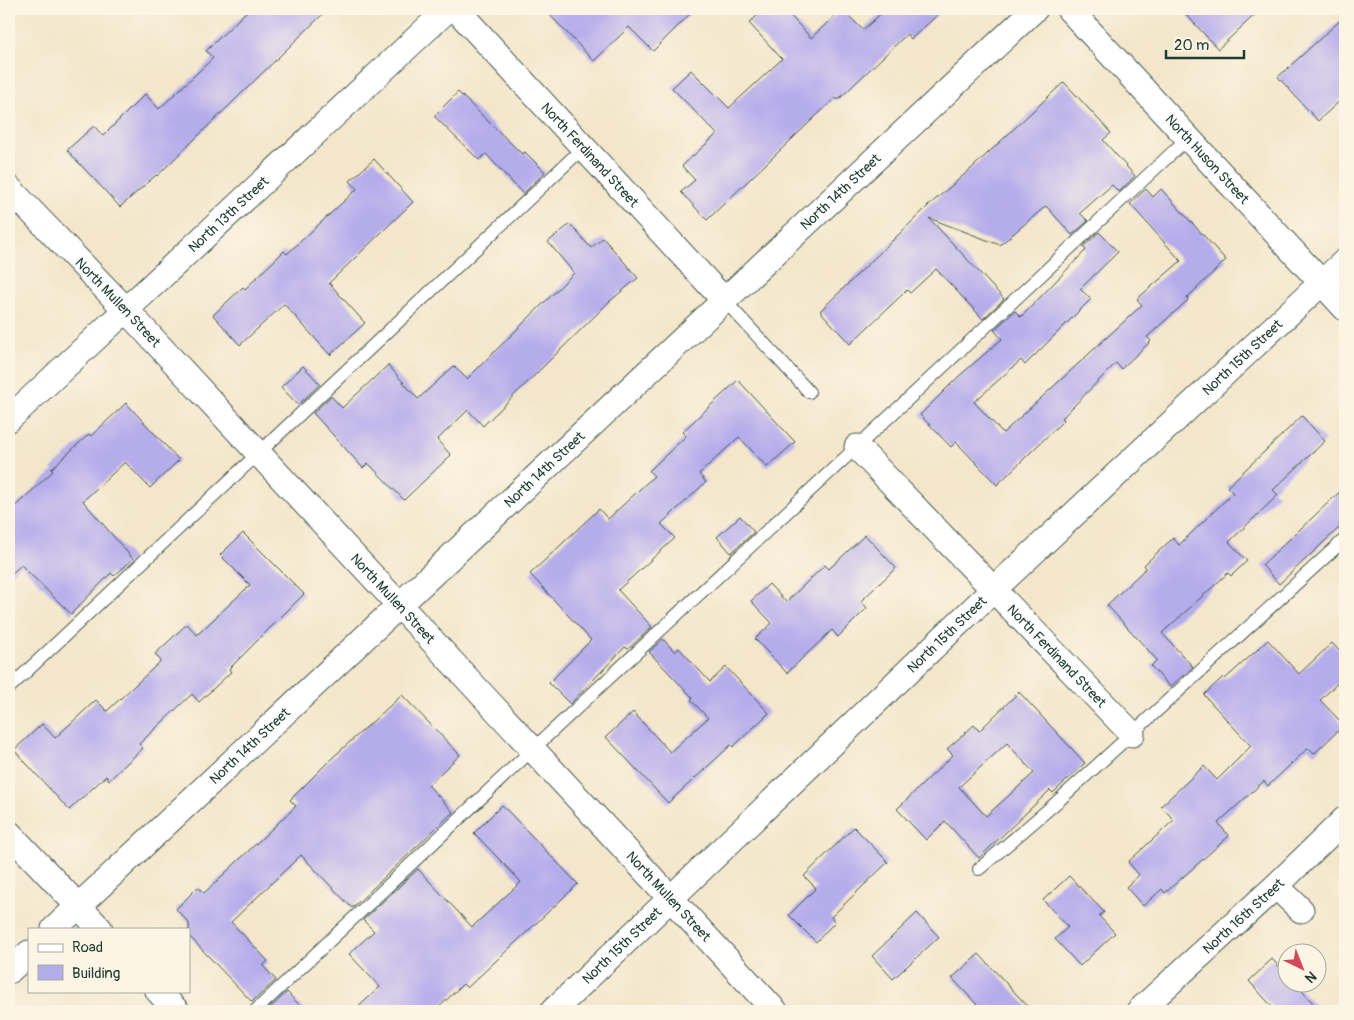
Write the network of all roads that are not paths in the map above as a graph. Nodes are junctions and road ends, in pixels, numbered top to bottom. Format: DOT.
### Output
graph roads {
  1 [pos="448,9"];
  2 [pos="456,9"];
  3 [pos="1035,9"];
  4 [pos="1069,9"];
  5 [pos="1188,138"];
  6 [pos="584,147"];
  7 [pos="9,188"];
  8 [pos="1345,261"];
  9 [pos="1321,283"];
  10 [pos="724,300"];
  11 [pos="1345,308"];
  12 [pos="126,310"];
  13 [pos="809,392"];
  14 [pos="9,419"];
  15 [pos="857,447"];
  16 [pos="259,453"];
  17 [pos="1345,539"];
  18 [pos="993,590"];
  19 [pos="401,606"];
  20 [pos="9,688"];
  21 [pos="1132,734"];
  22 [pos="533,749"];
  23 [pos="1345,819"];
  24 [pos="9,833"];
  25 [pos="979,869"];
  26 [pos="1276,886"];
  27 [pos="672,899"];
  28 [pos="79,906"];
  29 [pos="1301,910"];
  30 [pos="55,928"];
  31 [pos="99,928"];
  32 [pos="28,953"];
  33 [pos="9,971"];
  34 [pos="159,992"];
  35 [pos="176,1011"];
  36 [pos="255,1011"];
  37 [pos="553,1011"];
  38 [pos="775,1011"];
  39 [pos="1139,1011"];
  1 -- 12 [label="street, North 13th Street"];
  2 -- 6 [label="street, North Ferdinand Street"];
  3 -- 10 [label="street, North 14th Street"];
  4 -- 5 [label="street, North Huson Street"];
  5 -- 9 [label="street, North Huson Street"];
  5 -- 15 [label="lane"];
  6 -- 10 [label="street, North Ferdinand Street"];
  6 -- 16 [label="lane"];
  7 -- 12 [label="street, North Mullen Street"];
  8 -- 9 [label="street, North 15th Street"];
  9 -- 11 [label="street, North Huson Street"];
  9 -- 18 [label="street, North 15th Street"];
  10 -- 13 [label="lane"];
  10 -- 19 [label="street, North 14th Street"];
  12 -- 14 [label="street, North 13th Street"];
  12 -- 16 [label="street, North Mullen Street"];
  15 -- 18 [label="street, North Ferdinand Street"];
  15 -- 22 [label="lane"];
  16 -- 19 [label="street, North Mullen Street"];
  16 -- 20 [label="lane"];
  17 -- 21 [label="lane"];
  18 -- 21 [label="street, North Ferdinand Street"];
  18 -- 27 [label="street, North 15th Street"];
  19 -- 22 [label="street, North Mullen Street"];
  19 -- 28 [label="street, North 14th Street"];
  21 -- 25 [label="lane"];
  22 -- 27 [label="street, North Mullen Street"];
  22 -- 36 [label="lane"];
  23 -- 26 [label="street, North 16th Street"];
  24 -- 28 [label="street"];
  26 -- 29 [label="street"];
  26 -- 39 [label="street, North 16th Street"];
  27 -- 37 [label="street, North 15th Street"];
  27 -- 38 [label="street, North Mullen Street"];
  28 -- 30 [label="street, North 14th Street"];
  28 -- 31 [label="street"];
  32 -- 33 [label="street"];
  34 -- 35 [label="street"];
}
